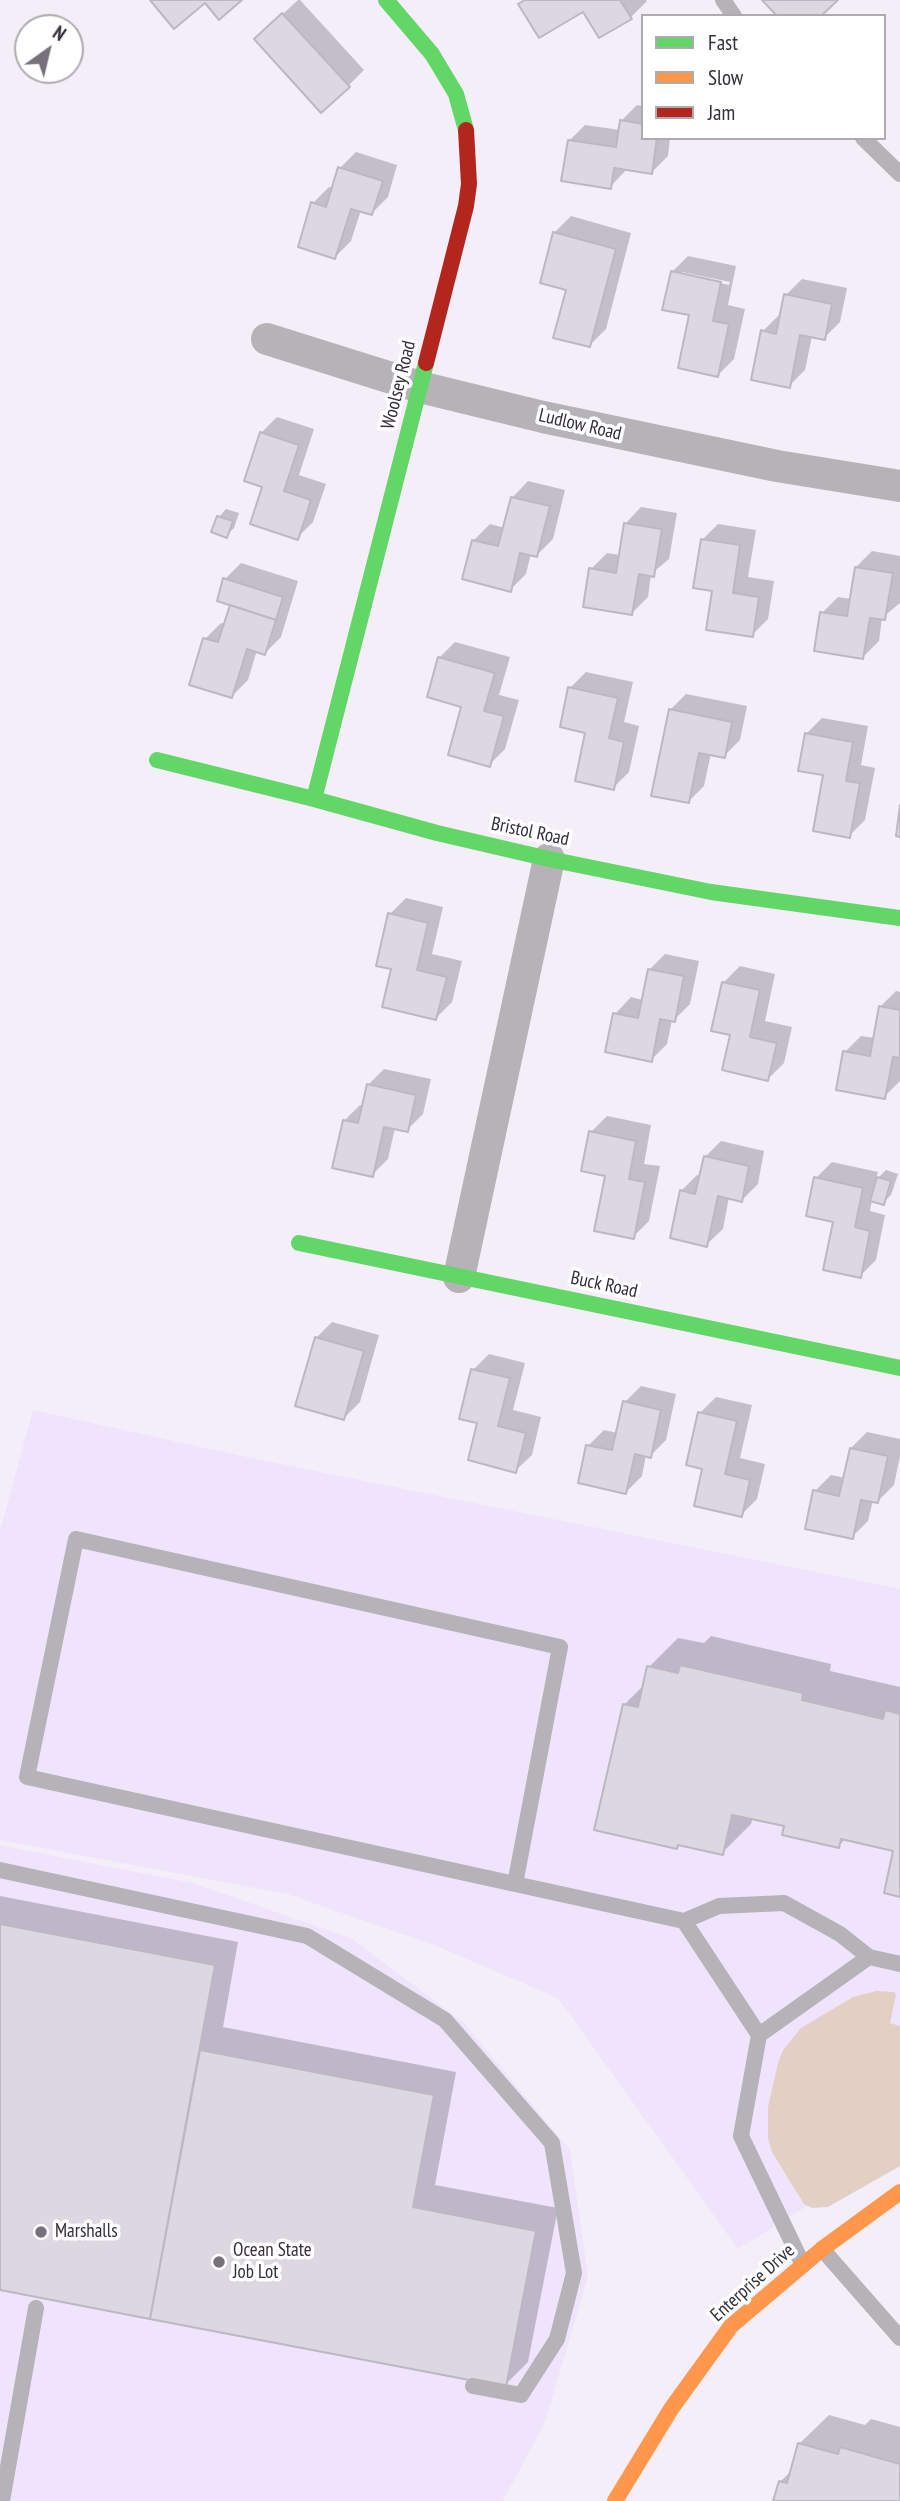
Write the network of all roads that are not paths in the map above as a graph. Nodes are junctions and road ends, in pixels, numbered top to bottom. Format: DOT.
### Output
graph roads {
  1 [pos="386,0"];
  2 [pos="865,140"];
  3 [pos="900,174"];
  4 [pos="267,339"];
  5 [pos="420,387"];
  6 [pos="899,482"];
  7 [pos="157,760"];
  8 [pos="314,799"];
  9 [pos="550,859"];
  10 [pos="900,918"];
  11 [pos="299,1243"];
  12 [pos="458,1277"];
  13 [pos="900,1368"];
  14 [pos="0,1870"];
  15 [pos="515,1884"];
  16 [pos="684,1921"];
  17 [pos="869,1957"];
  18 [pos="900,1964"];
  19 [pos="759,2035"];
  20 [pos="900,2192"];
  21 [pos="822,2249"];
  22 [pos="803,2265"];
  23 [pos="36,2308"];
  24 [pos="899,2334"];
  25 [pos="473,2386"];
  26 [pos="2,2501"];
  27 [pos="615,2501"];
  1 -- 5 [label="street, Woolsey Road"];
  2 -- 3 [label="lane"];
  4 -- 5 [label="street, Ludlow Road"];
  5 -- 6 [label="street, Ludlow Road"];
  5 -- 8 [label="street, Woolsey Road"];
  7 -- 8 [label="street, Bristol Road"];
  8 -- 9 [label="street, Bristol Road"];
  9 -- 10 [label="street, Bristol Road"];
  9 -- 12 [label="street"];
  11 -- 12 [label="street, Buck Road"];
  12 -- 13 [label="street, Buck Road"];
  14 -- 25 [label="lane"];
  15 -- 15 [label="lane"];
  15 -- 16 [label="lane"];
  16 -- 17 [label="lane"];
  16 -- 19 [label="lane"];
  17 -- 18 [label="lane"];
  17 -- 19 [label="lane"];
  19 -- 22 [label="lane"];
  20 -- 21 [label="street, Enterprise Drive"];
  21 -- 22 [label="street, Enterprise Drive"];
  21 -- 24 [label="lane"];
  22 -- 27 [label="street, Enterprise Drive"];
  23 -- 26 [label="lane"];
}
